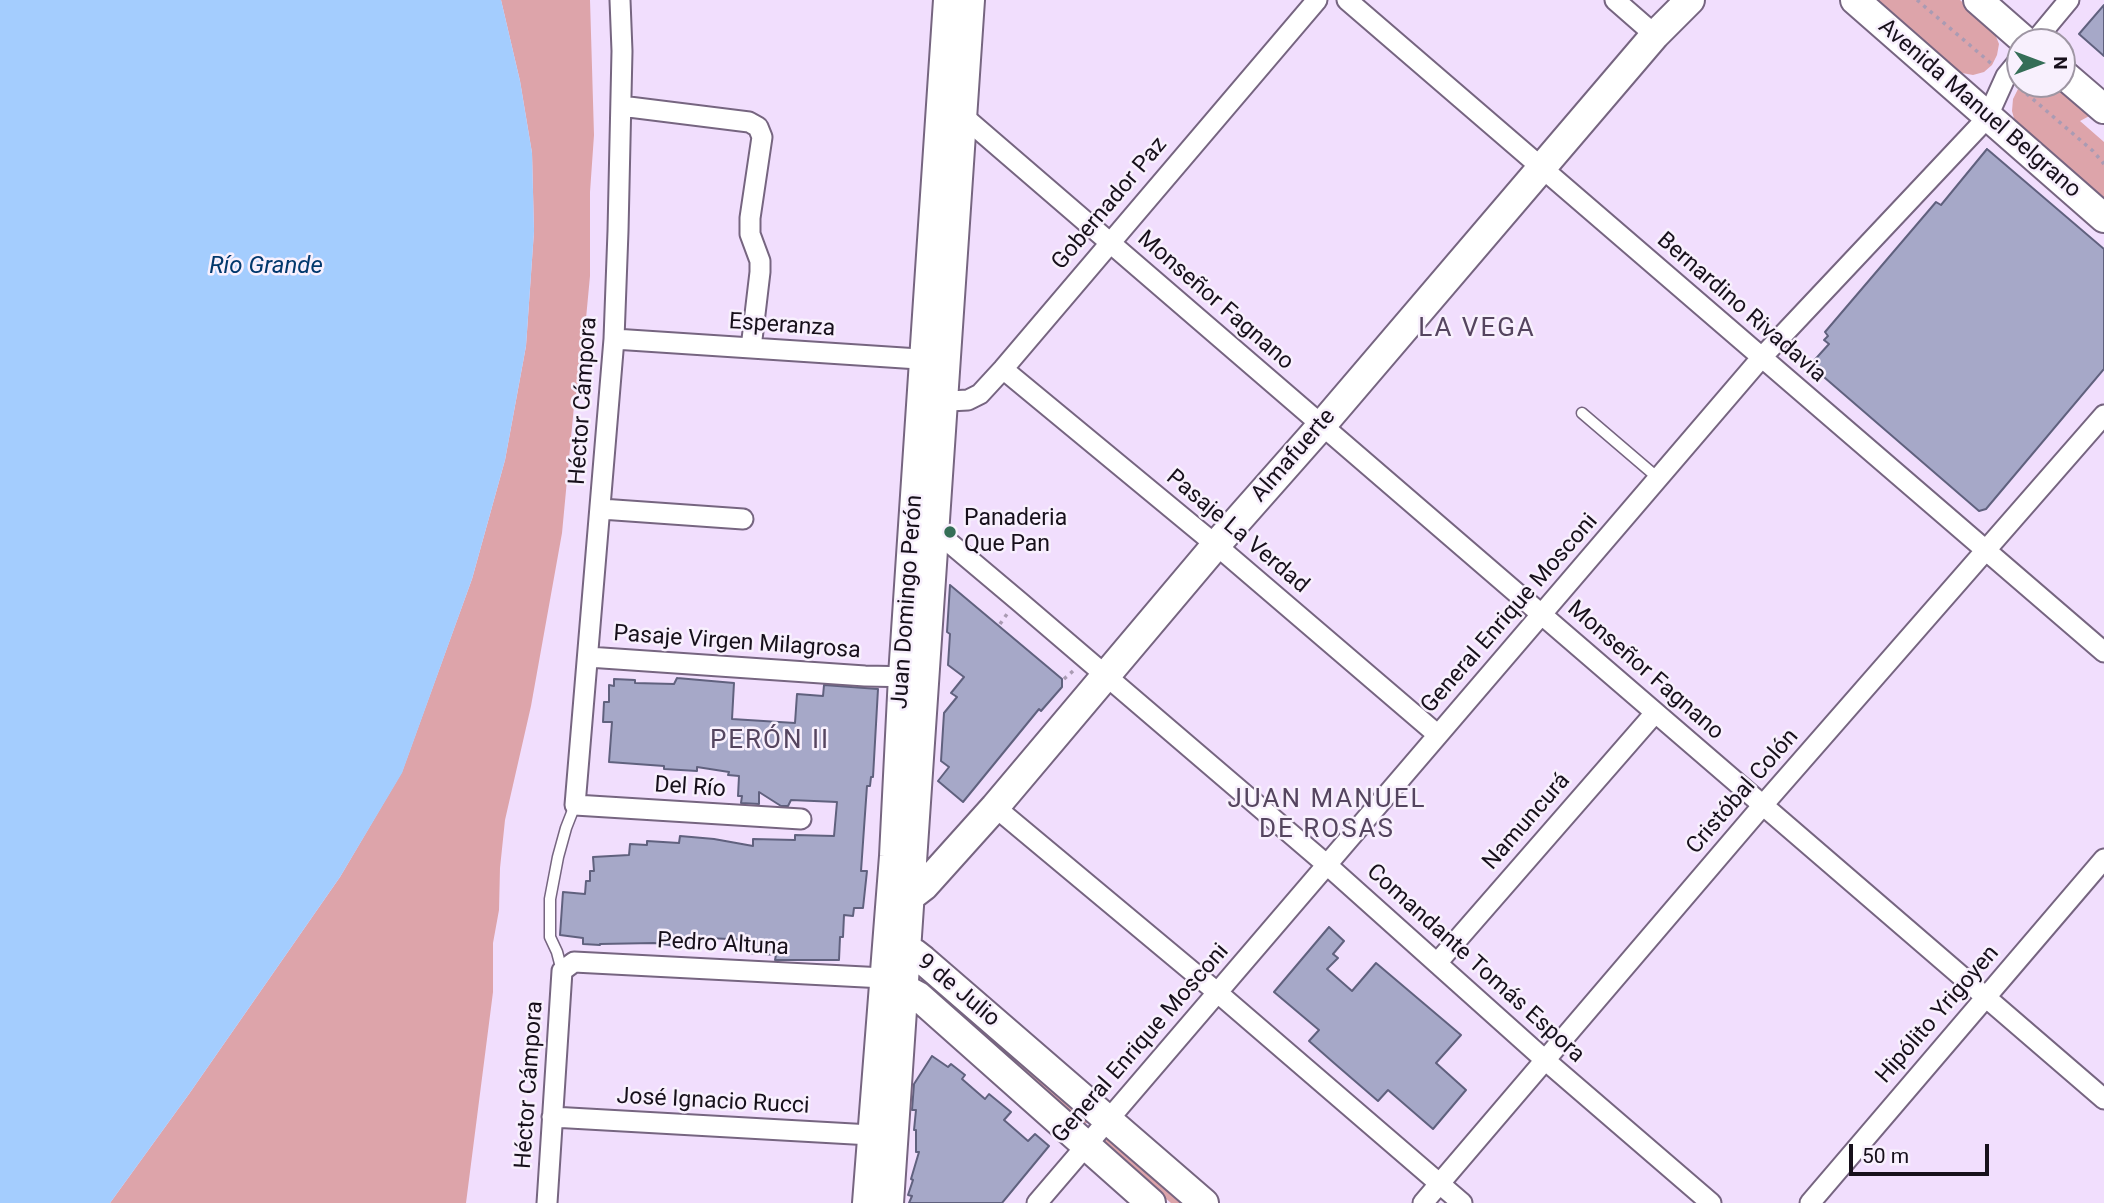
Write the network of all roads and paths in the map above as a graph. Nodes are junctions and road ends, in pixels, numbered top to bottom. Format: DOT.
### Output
graph roads {
  1 [pos="620,0"];
  2 [pos="948,0"];
  3 [pos="971,0"];
  4 [pos="1317,0"];
  5 [pos="1347,0"];
  6 [pos="1615,0"];
  7 [pos="1690,0"];
  8 [pos="1855,0"];
  9 [pos="1978,0"];
  10 [pos="2069,0"];
  11 [pos="2010,28"];
  12 [pos="2046,28"];
  13 [pos="1655,35"];
  14 [pos="2006,76"];
  15 [pos="2076,85"];
  16 [pos="621,106"];
  17 [pos="2104,109"];
  18 [pos="963,116"];
  19 [pos="1987,118"];
  20 [pos="1541,169"];
  21 [pos="2104,218"];
  22 [pos="1110,242"];
  23 [pos="614,339"];
  24 [pos="751,348"];
  25 [pos="1762,357"];
  26 [pos="935,360"];
  27 [pos="1003,369"];
  28 [pos="932,402"];
  29 [pos="1582,413"];
  30 [pos="2104,415"];
  31 [pos="1322,425"];
  32 [pos="1658,478"];
  33 [pos="601,509"];
  34 [pos="743,519"];
  35 [pos="924,533"];
  36 [pos="1216,545"];
  37 [pos="1986,551"];
  38 [pos="1009,611"];
  39 [pos="1542,615"];
  40 [pos="1000,624"];
  41 [pos="2104,652"];
  42 [pos="588,657"];
  43 [pos="1076,669"];
  44 [pos="1105,676"];
  45 [pos="914,677"];
  46 [pos="1064,678"];
  47 [pos="1655,713"];
  48 [pos="1438,735"];
  49 [pos="575,805"];
  50 [pos="1763,806"];
  51 [pos="995,807"];
  52 [pos="801,819"];
  53 [pos="2104,859"];
  54 [pos="1326,864"];
  55 [pos="901,895"];
  56 [pos="907,952"];
  57 [pos="1437,963"];
  58 [pos="562,971"];
  59 [pos="894,983"];
  60 [pos="1218,993"];
  61 [pos="1986,998"];
  62 [pos="1545,1060"];
  63 [pos="2104,1099"];
  64 [pos="552,1117"];
  65 [pos="1109,1121"];
  66 [pos="871,1135"];
  67 [pos="1086,1146"];
  68 [pos="1439,1184"];
  69 [pos="547,1203"];
  70 [pos="867,1203"];
  71 [pos="889,1203"];
  72 [pos="1037,1203"];
  73 [pos="1151,1203"];
  74 [pos="1204,1203"];
  75 [pos="1423,1203"];
  76 [pos="1462,1203"];
  77 [pos="1711,1203"];
  78 [pos="1810,1203"];
  1 -- 16 [label="street, Héctor Cámpora"];
  2 -- 26 [label="main road, Juan Domingo Perón"];
  3 -- 18 [label="main road, Juan Domingo Perón"];
  4 -- 22 [label="street, Gobernador Paz"];
  5 -- 20 [label="street, Bernardino Rivadavia"];
  6 -- 13 [label="street"];
  7 -- 13 [label="main road, Almafuerte"];
  8 -- 19 [label="main road, Avenida Manuel Belgrano"];
  9 -- 11 [label="main road"];
  10 -- 12 [label="street"];
  13 -- 20 [label="main road, Almafuerte"];
  14 -- 19 [label="street, General Enrique Mosconi"];
  15 -- 17 [label="main road"];
  16 -- 23 [label="street, Héctor Cámpora"];
  16 -- 24 [label="street"];
  18 -- 22 [label="street, Monseñor Fagnano"];
  18 -- 26 [label="main road, Juan Domingo Perón"];
  19 -- 21 [label="main road, Avenida Manuel Belgrano"];
  19 -- 25 [label="street, General Enrique Mosconi"];
  20 -- 25 [label="street, Bernardino Rivadavia"];
  20 -- 31 [label="main road, Almafuerte"];
  22 -- 27 [label="street, Gobernador Paz"];
  22 -- 31 [label="street, Monseñor Fagnano"];
  23 -- 24 [label="street, Esperanza"];
  23 -- 33 [label="street, Héctor Cámpora"];
  24 -- 26 [label="street, Esperanza"];
  25 -- 32 [label="street, General Enrique Mosconi"];
  25 -- 37 [label="street, Bernardino Rivadavia"];
  26 -- 28 [label="main road, Juan Domingo Perón"];
  27 -- 28 [label="street, Gobernador Paz"];
  27 -- 36 [label="street, Pasaje La Verdad"];
  28 -- 35 [label="main road, Juan Domingo Perón"];
  29 -- 32 [label="lane"];
  30 -- 37 [label="street, Cristóbal Colón"];
  31 -- 36 [label="main road, Almafuerte"];
  31 -- 39 [label="street, Monseñor Fagnano"];
  32 -- 39 [label="street, General Enrique Mosconi"];
  33 -- 34 [label="street"];
  33 -- 42 [label="street, Héctor Cámpora"];
  35 -- 44 [label="street, Comandante Tomás Espora"];
  35 -- 45 [label="main road, Juan Domingo Perón"];
  36 -- 44 [label="main road, Almafuerte"];
  36 -- 48 [label="street, Pasaje La Verdad"];
  37 -- 41 [label="street, Bernardino Rivadavia"];
  37 -- 50 [label="street, Cristóbal Colón"];
  38 -- 40 [label="path"];
  39 -- 47 [label="street, Monseñor Fagnano"];
  39 -- 48 [label="street, General Enrique Mosconi"];
  42 -- 45 [label="street, Pasaje Virgen Milagrosa"];
  42 -- 49 [label="street, Héctor Cámpora"];
  43 -- 46 [label="path"];
  44 -- 51 [label="main road, Almafuerte"];
  44 -- 54 [label="street, Comandante Tomás Espora"];
  45 -- 55 [label="main road, Juan Domingo Perón"];
  47 -- 50 [label="street, Monseñor Fagnano"];
  47 -- 57 [label="street, Namuncurá"];
  48 -- 54 [label="street, General Enrique Mosconi"];
  49 -- 52 [label="street, Del Río"];
  49 -- 58 [label="lane"];
  50 -- 61 [label="street, Monseñor Fagnano"];
  50 -- 62 [label="street, Cristóbal Colón"];
  51 -- 55 [label="main road, Almafuerte"];
  51 -- 60 [label="street"];
  53 -- 61 [label="street, Hipólito Yrigoyen"];
  54 -- 57 [label="street, Comandante Tomás Espora"];
  54 -- 60 [label="street, General Enrique Mosconi"];
  55 -- 56 [label="main road, Juan Domingo Perón"];
  55 -- 59 [label="main road, Juan Domingo Perón"];
  56 -- 59 [label="main road, Juan Domingo Perón"];
  56 -- 65 [label="main road, 9 de Julio"];
  57 -- 62 [label="street, Comandante Tomás Espora"];
  58 -- 59 [label="street, Pedro Altuna"];
  58 -- 64 [label="street, Héctor Cámpora"];
  59 -- 66 [label="main road, Juan Domingo Perón"];
  59 -- 67 [label="main road, 9 de Julio"];
  59 -- 71 [label="main road, Juan Domingo Perón"];
  60 -- 65 [label="street, General Enrique Mosconi"];
  60 -- 68 [label="street"];
  61 -- 63 [label="street, Monseñor Fagnano"];
  61 -- 78 [label="street, Hipólito Yrigoyen"];
  62 -- 68 [label="street, Cristóbal Colón"];
  62 -- 77 [label="street, Comandante Tomás Espora"];
  64 -- 66 [label="street, José Ignacio Rucci"];
  64 -- 69 [label="street, Héctor Cámpora"];
  65 -- 67 [label="street, General Enrique Mosconi"];
  65 -- 74 [label="main road, 9 de Julio"];
  66 -- 70 [label="main road, Juan Domingo Perón"];
  67 -- 72 [label="street, General Enrique Mosconi"];
  67 -- 73 [label="main road, 9 de Julio"];
  68 -- 75 [label="street, Cristóbal Colón"];
  68 -- 76 [label="street"];
}
